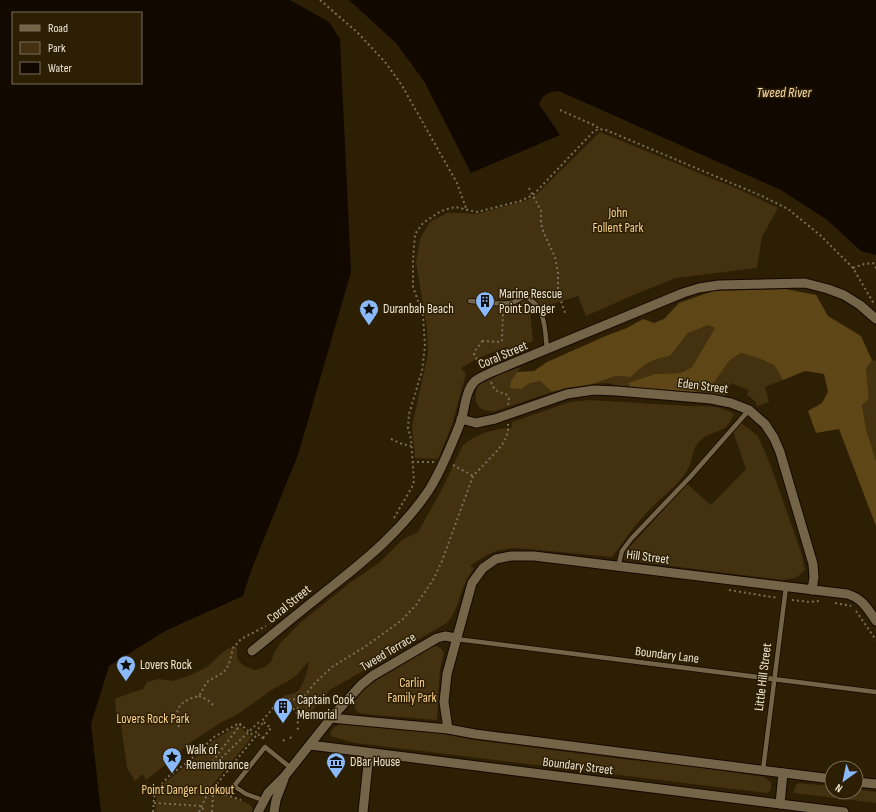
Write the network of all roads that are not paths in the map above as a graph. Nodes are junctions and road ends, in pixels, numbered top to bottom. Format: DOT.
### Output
graph roads {
  1 [pos="470,301"];
  2 [pos="876,319"];
  3 [pos="547,350"];
  4 [pos="749,410"];
  5 [pos="461,419"];
  6 [pos="618,567"];
  7 [pos="786,587"];
  8 [pos="812,590"];
  9 [pos="876,621"];
  10 [pos="456,639"];
  11 [pos="252,651"];
  12 [pos="774,680"];
  13 [pos="876,692"];
  14 [pos="331,718"];
  15 [pos="448,729"];
  16 [pos="310,745"];
  17 [pos="369,754"];
  18 [pos="291,768"];
  19 [pos="763,770"];
  20 [pos="783,773"];
  21 [pos="284,778"];
  22 [pos="824,778"];
  23 [pos="864,783"];
  24 [pos="876,784"];
  25 [pos="263,800"];
  26 [pos="768,802"];
  27 [pos="781,807"];
  28 [pos="275,808"];
  29 [pos="258,812"];
  30 [pos="362,812"];
  31 [pos="767,812"];
  32 [pos="844,812"];
  1 -- 3 [label="lane"];
  2 -- 3 [label="street, Coral Street"];
  3 -- 5 [label="street, Coral Street"];
  4 -- 5 [label="street, Eden Street"];
  4 -- 6 [label="lane"];
  4 -- 8 [label="street, Eden Street"];
  5 -- 11 [label="street, Coral Street"];
  6 -- 7 [label="street, Hill Street"];
  6 -- 10 [label="street, Hill Street"];
  7 -- 8 [label="street, Hill Street"];
  7 -- 12 [label="lane, Little Hill Street"];
  8 -- 9 [label="street, Hill Street"];
  10 -- 12 [label="lane, Boundary Lane"];
  10 -- 14 [label="street, Tweed Terrace"];
  10 -- 15 [label="street"];
  12 -- 13 [label="lane, Boundary Lane"];
  12 -- 19 [label="lane, Little Hill Street"];
  14 -- 15 [label="street, Boundary Street"];
  14 -- 16 [label="street, Tweed Terrace"];
  15 -- 19 [label="street, Boundary Street"];
  16 -- 17 [label="street, Boundary Street"];
  16 -- 18 [label="street, Tweed Terrace"];
  17 -- 26 [label="street, Boundary Street"];
  17 -- 30 [label="street"];
  18 -- 21 [label="street, Tweed Terrace"];
  18 -- 25 [label="lane"];
  19 -- 20 [label="street, Boundary Street"];
  20 -- 22 [label="street, Boundary Street"];
  20 -- 27 [label="street"];
  21 -- 25 [label="street, Tweed Terrace"];
  21 -- 28 [label="street, Tweed Terrace"];
  23 -- 24 [label="street"];
  25 -- 28 [label="street"];
  25 -- 29 [label="street, Tweed Terrace"];
  26 -- 27 [label="street, Boundary Street"];
  26 -- 31 [label="street"];
  27 -- 32 [label="street, Boundary Street"];
}
